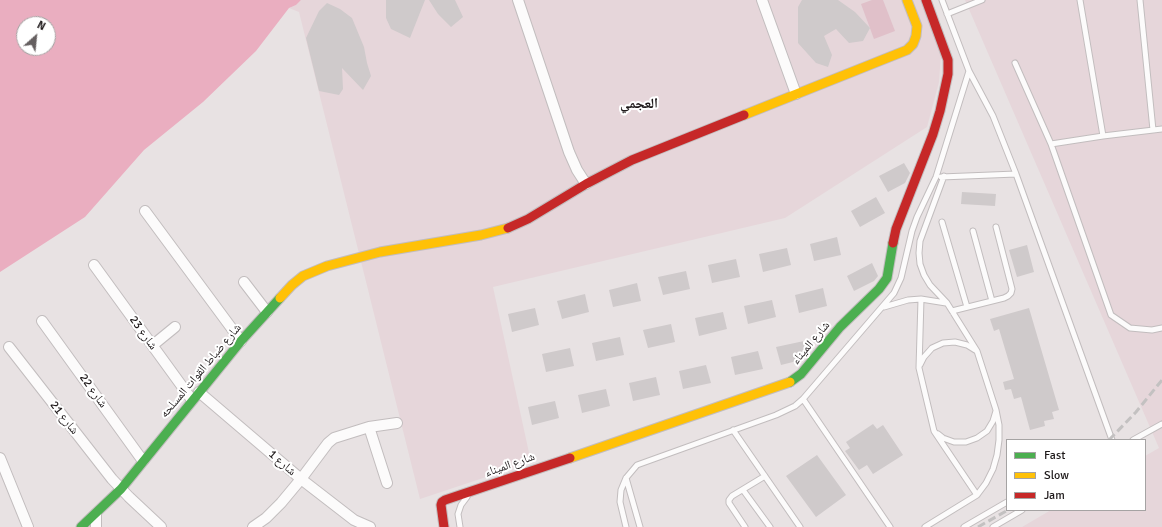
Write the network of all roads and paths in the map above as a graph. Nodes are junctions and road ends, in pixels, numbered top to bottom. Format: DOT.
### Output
graph roads {
  1 [pos="518,0"];
  2 [pos="762,0"];
  3 [pos="907,0"];
  4 [pos="926,0"];
  5 [pos="942,0"];
  6 [pos="982,0"];
  7 [pos="1080,0"];
  8 [pos="1140,0"];
  9 [pos="947,14"];
  10 [pos="1015,63"];
  11 [pos="970,71"];
  12 [pos="796,94"];
  13 [pos="1162,129"];
  14 [pos="1153,130"];
  15 [pos="1102,136"];
  16 [pos="1051,144"];
  17 [pos="1016,174"];
  18 [pos="944,176"];
  19 [pos="936,177"];
  20 [pos="586,184"];
  21 [pos="145,211"];
  22 [pos="942,222"];
  23 [pos="996,227"];
  24 [pos="973,231"];
  25 [pos="94,265"];
  26 [pos="244,282"];
  27 [pos="921,299"];
  28 [pos="992,301"];
  29 [pos="947,303"];
  30 [pos="883,307"];
  31 [pos="967,307"];
  32 [pos="952,311"];
  33 [pos="268,312"];
  34 [pos="42,321"];
  35 [pos="175,327"];
  36 [pos="1162,328"];
  37 [pos="241,341"];
  38 [pos="152,345"];
  39 [pos="9,347"];
  40 [pos="977,352"];
  41 [pos="919,368"];
  42 [pos="199,392"];
  43 [pos="803,399"];
  44 [pos="192,400"];
  45 [pos="996,410"];
  46 [pos="396,423"];
  47 [pos="1162,424"];
  48 [pos="369,427"];
  49 [pos="733,430"];
  50 [pos="934,431"];
  51 [pos="1112,439"];
  52 [pos="1135,439"];
  53 [pos="0,458"];
  54 [pos="143,461"];
  55 [pos="765,476"];
  56 [pos="626,478"];
  57 [pos="301,479"];
  58 [pos="387,484"];
  59 [pos="120,489"];
  60 [pos="743,490"];
  61 [pos="473,491"];
  62 [pos="977,495"];
  63 [pos="1006,503"];
  64 [pos="1020,511"];
  65 [pos="96,514"];
  66 [pos="28,527"];
  67 [pos="81,527"];
  68 [pos="96,527"];
  69 [pos="161,527"];
  70 [pos="253,527"];
  71 [pos="370,527"];
  72 [pos="444,527"];
  73 [pos="460,527"];
  74 [pos="626,527"];
  75 [pos="640,527"];
  76 [pos="745,527"];
  77 [pos="770,527"];
  78 [pos="800,527"];
  79 [pos="890,527"];
  80 [pos="926,527"];
  81 [pos="964,527"];
  82 [pos="993,527"];
  1 -- 20 [label="street"];
  2 -- 12 [label="street"];
  3 -- 12 [label="street, شارع ضباط القوات المسلحه"];
  4 -- 61 [label="street, شارع الميناء"];
  5 -- 9 [label="lane"];
  6 -- 9 [label="lane"];
  7 -- 15 [label="lane"];
  8 -- 14 [label="lane"];
  9 -- 11 [label="lane"];
  10 -- 16 [label="lane"];
  11 -- 17 [label="lane"];
  11 -- 19 [label="lane"];
  12 -- 20 [label="street, شارع ضباط القوات المسلحه"];
  13 -- 14 [label="lane"];
  14 -- 15 [label="lane"];
  15 -- 16 [label="lane"];
  16 -- 36 [label="lane"];
  17 -- 18 [label="lane"];
  17 -- 51 [label="lane"];
  18 -- 19 [label="lane"];
  18 -- 29 [label="lane"];
  19 -- 30 [label="lane"];
  20 -- 33 [label="street, شارع ضباط القوات المسلحه"];
  21 -- 37 [label="street"];
  22 -- 31 [label="lane"];
  23 -- 28 [label="lane"];
  24 -- 28 [label="lane"];
  25 -- 38 [label="street, شارع 23"];
  26 -- 33 [label="street"];
  27 -- 29 [label="lane"];
  27 -- 30 [label="lane"];
  27 -- 41 [label="lane"];
  28 -- 31 [label="lane"];
  29 -- 32 [label="lane"];
  30 -- 43 [label="lane"];
  31 -- 32 [label="lane"];
  32 -- 40 [label="lane"];
  33 -- 37 [label="street, شارع ضباط القوات المسلحه"];
  34 -- 54 [label="street, شارع 22"];
  35 -- 38 [label="street"];
  37 -- 42 [label="street, شارع ضباط القوات المسلحه"];
  38 -- 44 [label="street, شارع 23"];
  39 -- 59 [label="street, شارع 21"];
  40 -- 41 [label="lane"];
  40 -- 45 [label="lane"];
  41 -- 50 [label="lane"];
  42 -- 44 [label="street, شارع ضباط القوات المسلحه"];
  42 -- 57 [label="street, شارع 1"];
  43 -- 49 [label="lane"];
  43 -- 79 [label="lane"];
  44 -- 54 [label="street, شارع ضباط القوات المسلحه"];
  45 -- 50 [label="lane"];
  45 -- 62 [label="lane"];
  46 -- 48 [label="street"];
  47 -- 52 [label="lane"];
  48 -- 57 [label="street"];
  48 -- 58 [label="street"];
  49 -- 55 [label="lane"];
  49 -- 56 [label="lane"];
  50 -- 62 [label="lane"];
  53 -- 66 [label="street"];
  54 -- 59 [label="street, شارع ضباط القوات المسلحه"];
  55 -- 60 [label="lane"];
  55 -- 78 [label="lane"];
  56 -- 74 [label="lane"];
  56 -- 75 [label="lane"];
  57 -- 70 [label="street"];
  57 -- 71 [label="street, شارع 1"];
  59 -- 65 [label="street, شارع ضباط القوات المسلحه"];
  59 -- 69 [label="street, شارع 21"];
  60 -- 76 [label="lane"];
  60 -- 77 [label="lane"];
  61 -- 72 [label="street, شارع الميناء"];
  61 -- 73 [label="lane"];
  62 -- 80 [label="lane"];
  63 -- 81 [label="lane"];
  64 -- 82 [label="lane"];
  65 -- 67 [label="street, شارع ضباط القوات المسلحه"];
  65 -- 68 [label="street"];
}
